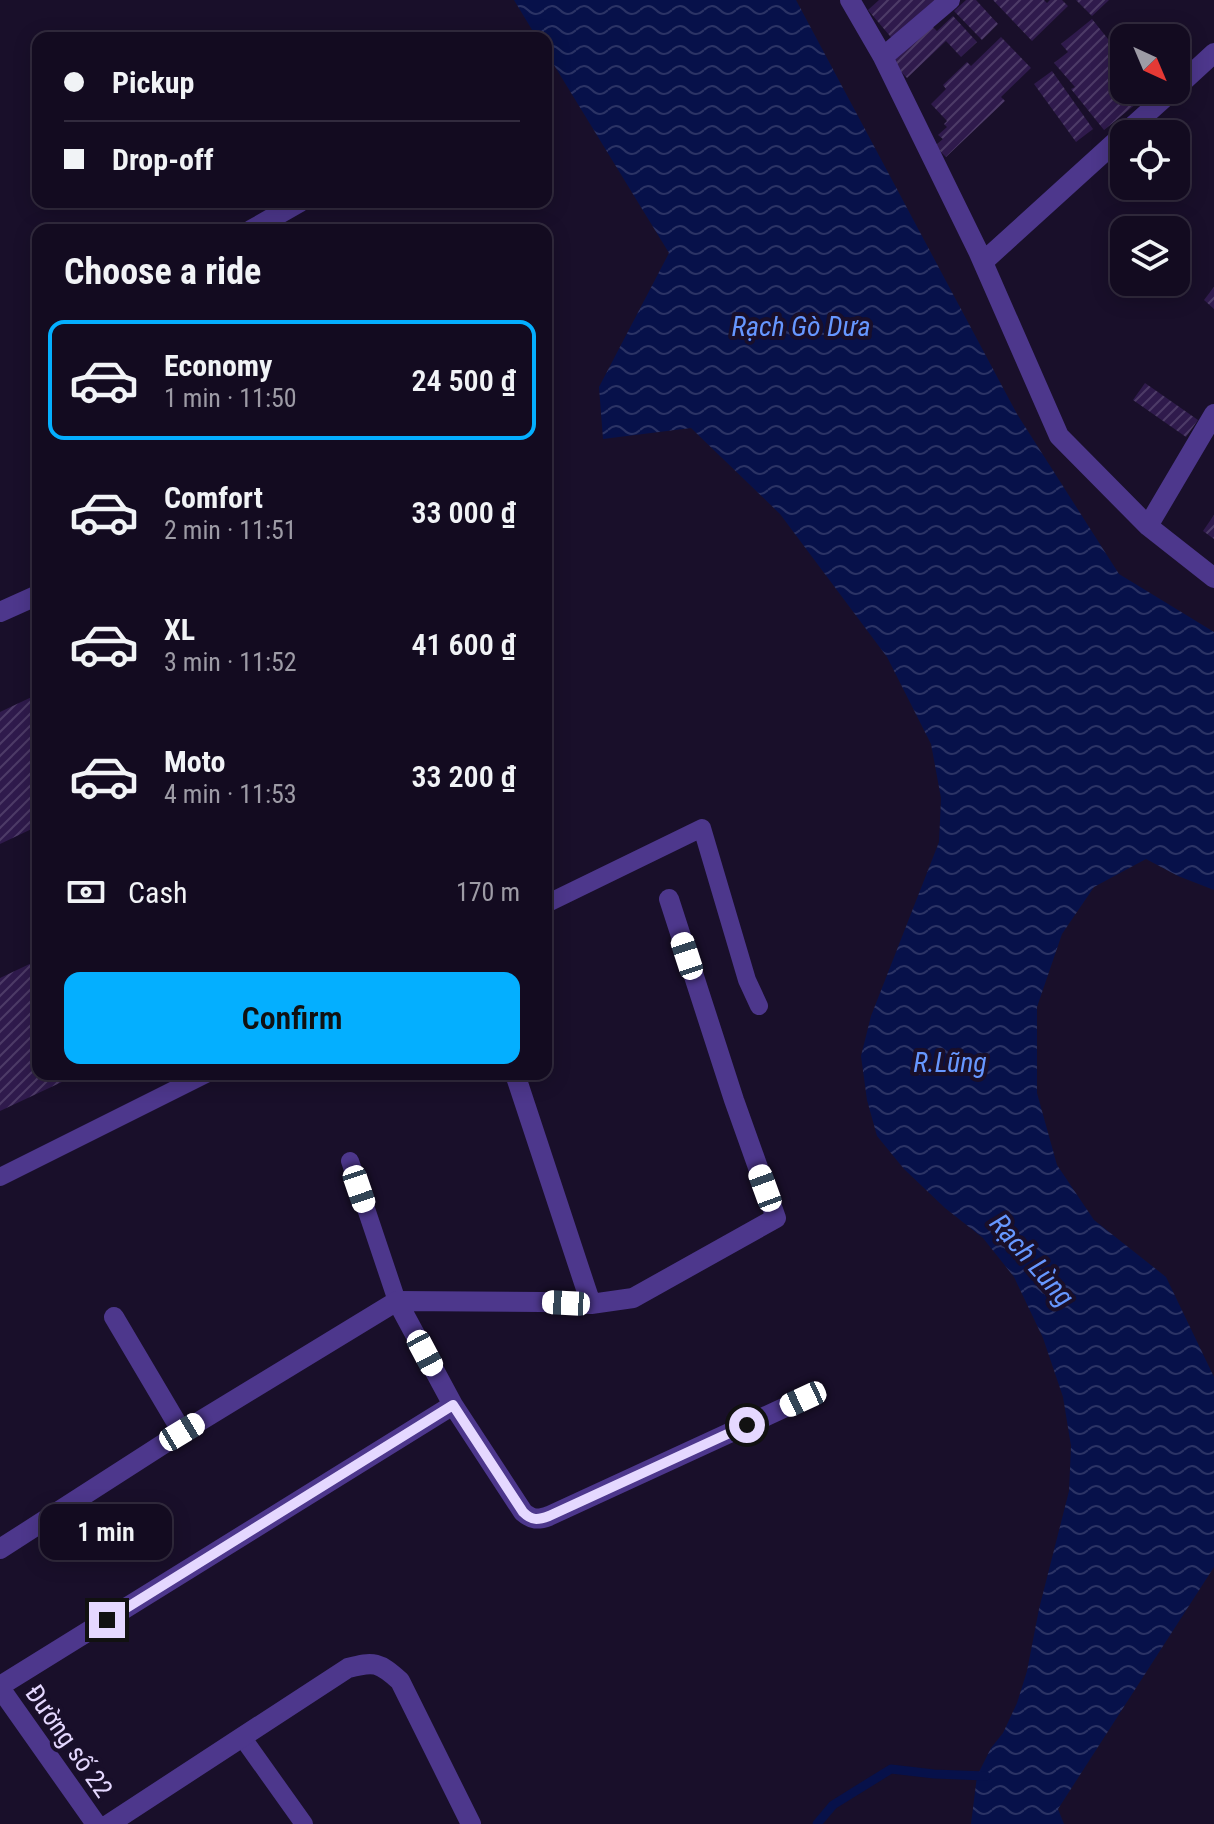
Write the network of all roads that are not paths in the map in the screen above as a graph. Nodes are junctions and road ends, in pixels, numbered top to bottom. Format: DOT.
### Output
graph roads {
  1 [pos="850,0"];
  2 [pos="950,0"];
  3 [pos="1214,53"];
  4 [pos="883,57"];
  5 [pos="1190,75"];
  6 [pos="1158,104"];
  7 [pos="1140,120"];
  8 [pos="1110,147"];
  9 [pos="290,208"];
  10 [pos="262,224"];
  11 [pos="983,262"];
  12 [pos="1214,414"];
  13 [pos="1148,526"];
  14 [pos="1214,578"];
  15 [pos="32,598"];
  16 [pos="0,612"];
  17 [pos="669,899"];
  18 [pos="552,901"];
  19 [pos="759,1006"];
  20 [pos="194,1080"];
  21 [pos="517,1080"];
  22 [pos="350,1161"];
  23 [pos="0,1177"];
  24 [pos="397,1301"];
  25 [pos="591,1304"];
  26 [pos="114,1317"];
  27 [pos="803,1399"];
  28 [pos="453,1405"];
  29 [pos="182,1432"];
  30 [pos="0,1549"];
  31 [pos="0,1687"];
  32 [pos="242,1737"];
  33 [pos="96,1824"];
  34 [pos="109,1824"];
  35 [pos="304,1824"];
  36 [pos="471,1824"];
  1 -- 4 [label="street"];
  2 -- 4 [label="street"];
  3 -- 5 [label="street"];
  4 -- 11 [label="street"];
  6 -- 7 [label="street"];
  8 -- 11 [label="street"];
  9 -- 10 [label="street"];
  11 -- 13 [label="street"];
  12 -- 13 [label="street"];
  13 -- 14 [label="street"];
  15 -- 16 [label="street"];
  17 -- 25 [label="street"];
  18 -- 19 [label="lane"];
  20 -- 23 [label="lane"];
  21 -- 25 [label="street"];
  22 -- 24 [label="lane"];
  24 -- 25 [label="street"];
  24 -- 28 [label="street"];
  24 -- 29 [label="street"];
  26 -- 29 [label="street"];
  27 -- 28 [label="street"];
  28 -- 31 [label="street"];
  29 -- 30 [label="street"];
  31 -- 33 [label="street, Đường số 22"];
  32 -- 34 [label="street"];
  32 -- 35 [label="lane"];
  32 -- 36 [label="street"];
}
